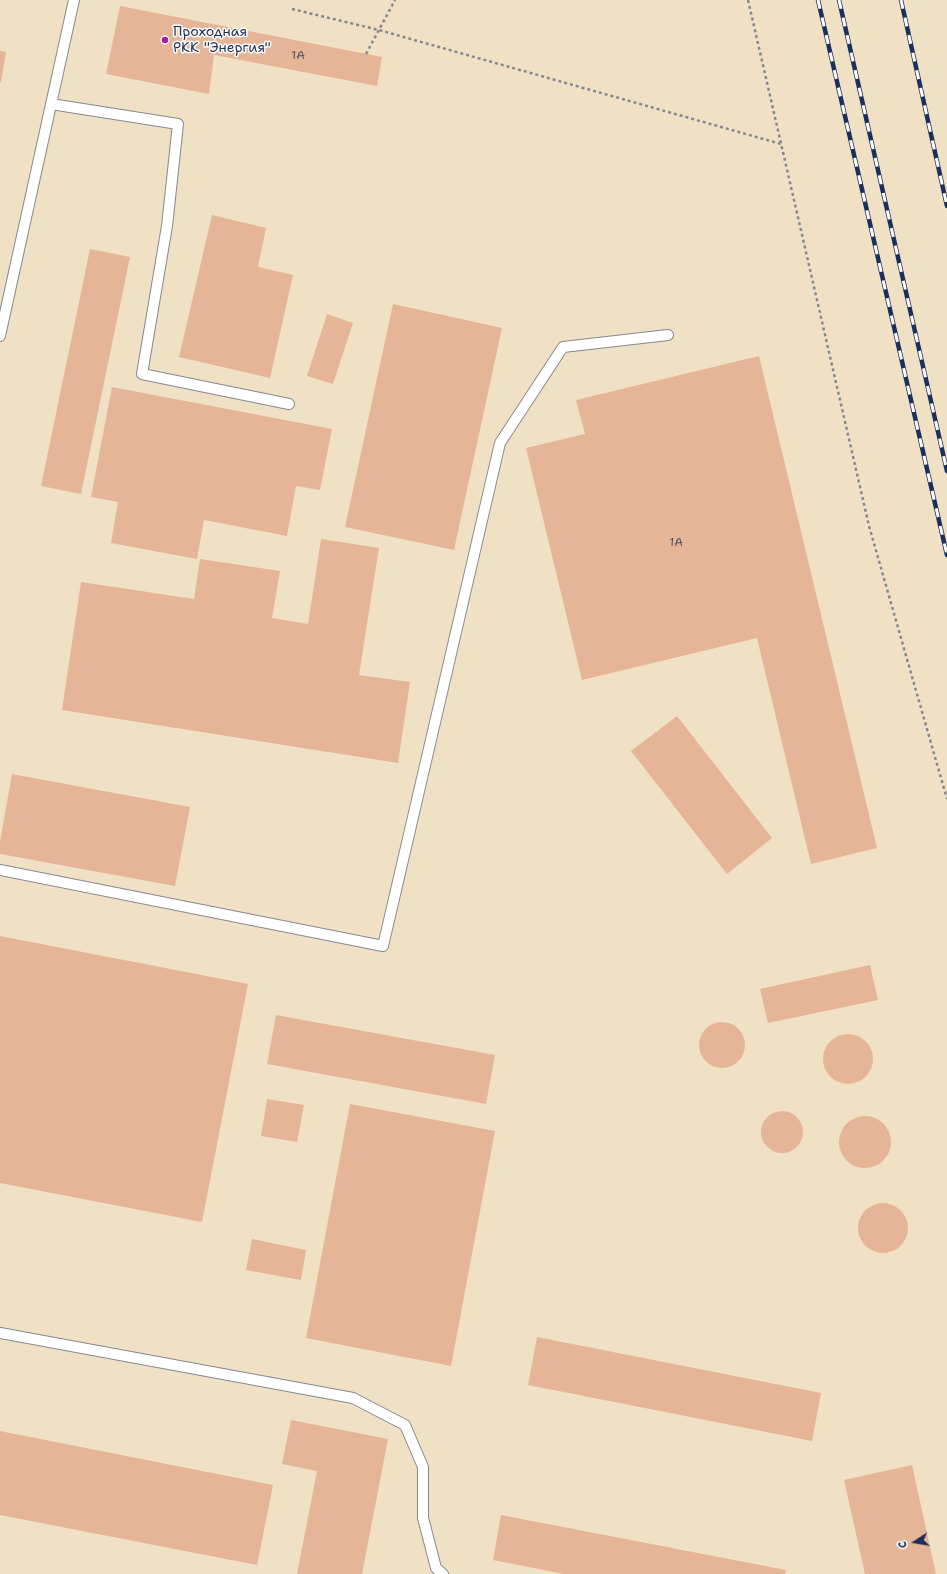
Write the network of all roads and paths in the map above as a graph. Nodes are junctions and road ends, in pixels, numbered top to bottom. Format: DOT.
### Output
graph roads {
  1 [pos="74,0"];
  2 [pos="395,0"];
  3 [pos="748,0"];
  4 [pos="292,9"];
  5 [pos="379,30"];
  6 [pos="366,54"];
  7 [pos="51,104"];
  8 [pos="781,144"];
  9 [pos="668,335"];
  10 [pos="0,336"];
  11 [pos="289,404"];
  12 [pos="947,799"];
  13 [pos="0,870"];
  14 [pos="0,1333"];
  15 [pos="443,1574"];
  1 -- 7 [label="lane"];
  2 -- 5 [label="path"];
  3 -- 8 [label="path"];
  4 -- 5 [label="path"];
  5 -- 6 [label="path"];
  5 -- 8 [label="path"];
  7 -- 10 [label="lane"];
  7 -- 11 [label="lane"];
  8 -- 12 [label="path"];
  9 -- 13 [label="lane"];
  14 -- 15 [label="lane"];
}
